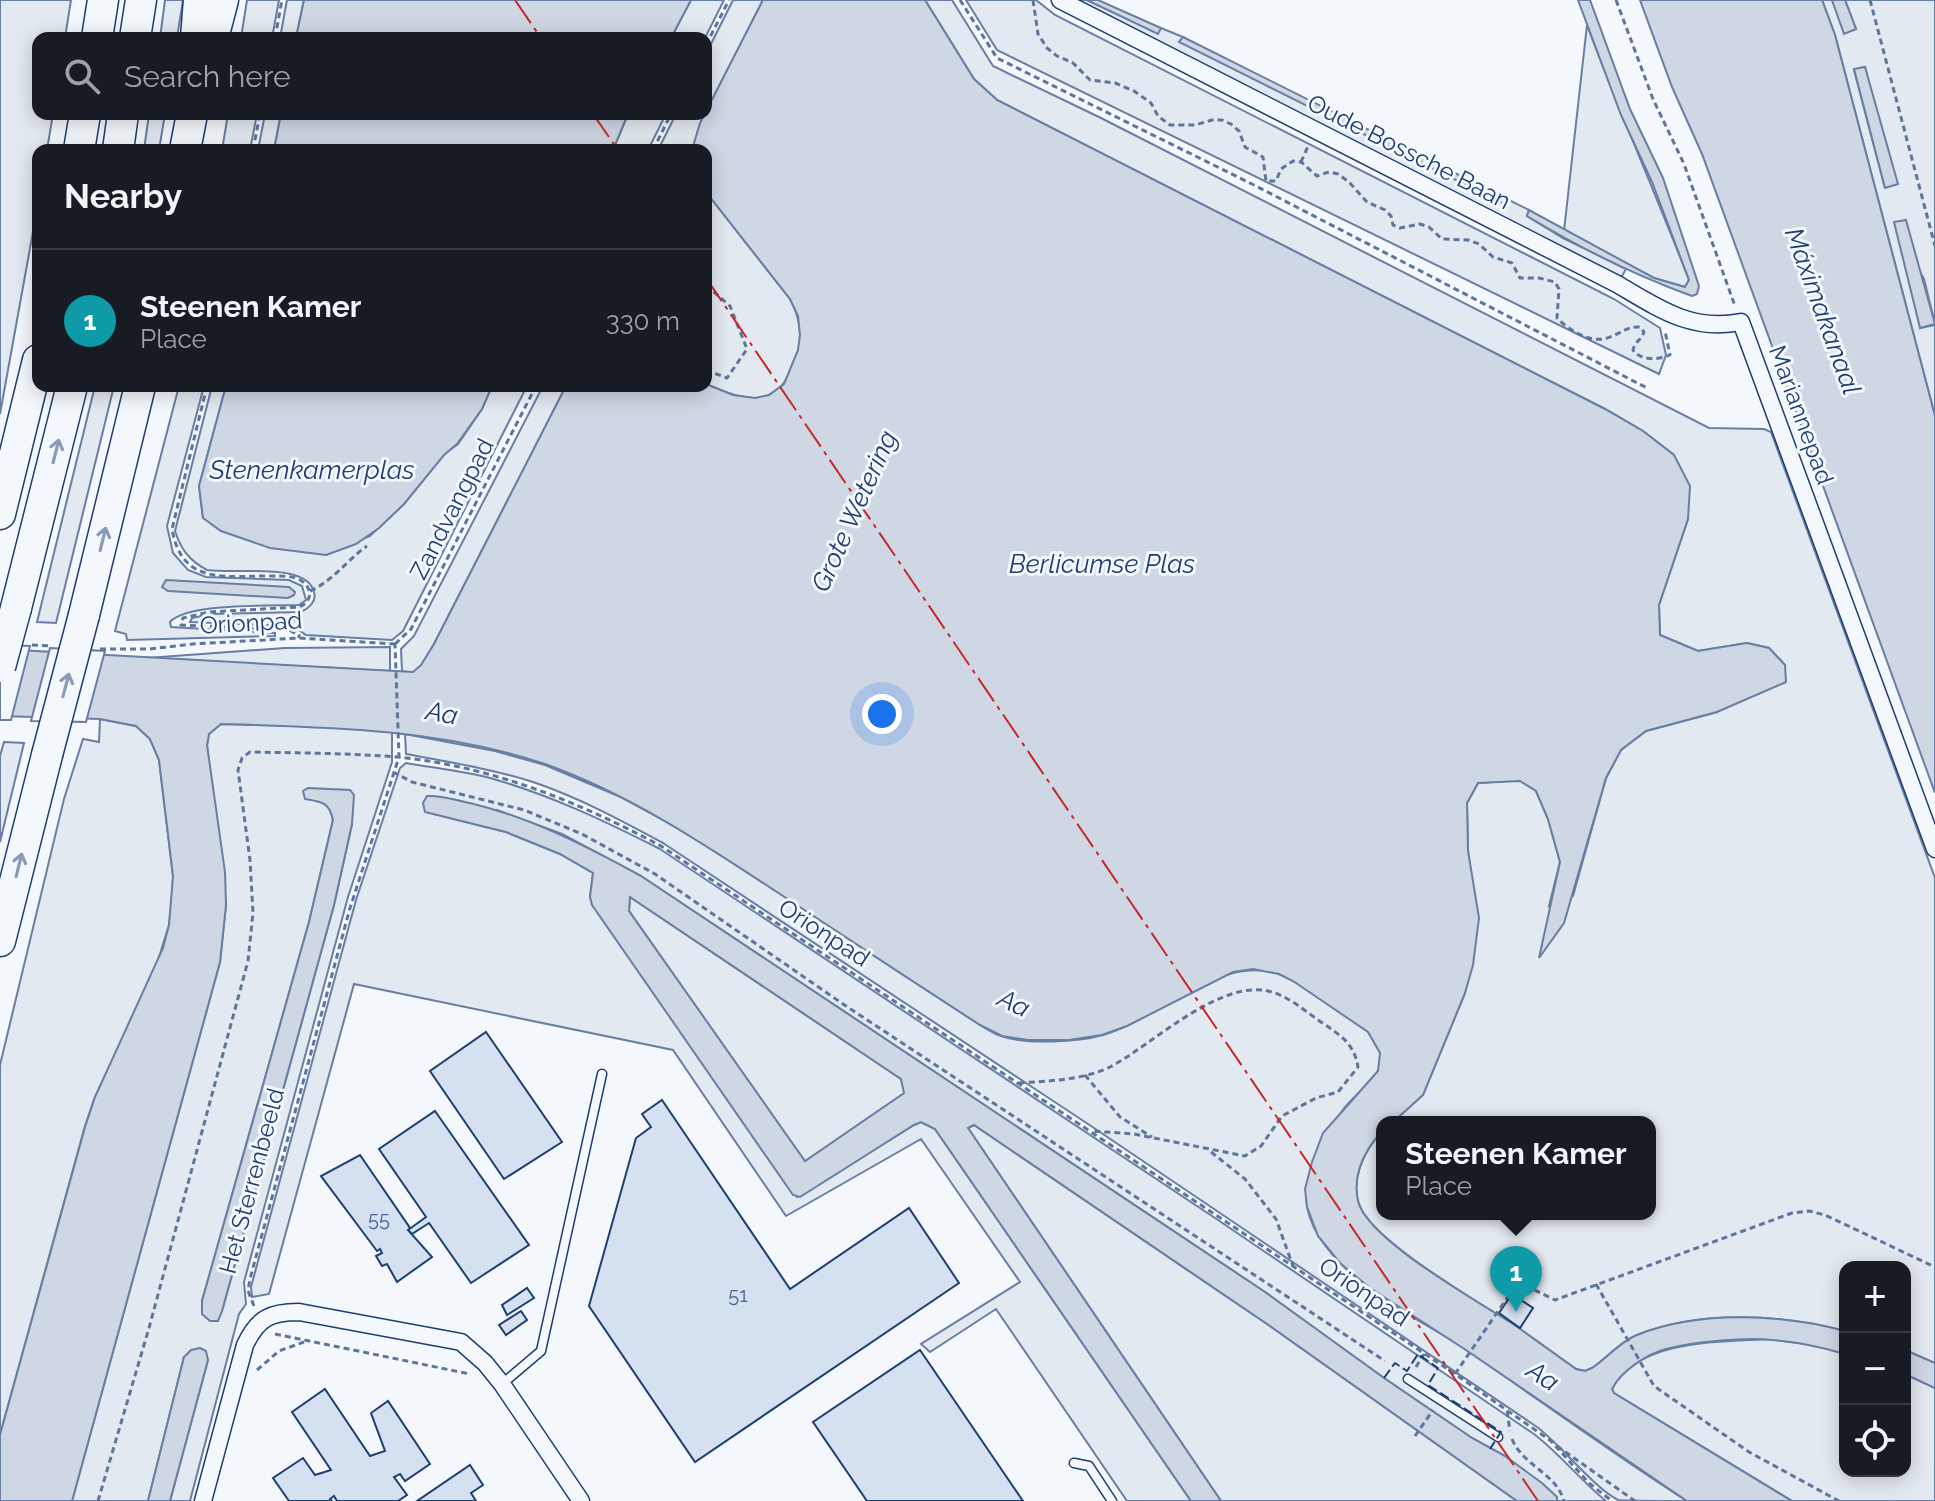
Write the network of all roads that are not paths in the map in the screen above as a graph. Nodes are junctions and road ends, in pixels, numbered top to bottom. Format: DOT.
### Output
graph roads {
  1 [pos="103,0"];
  2 [pos="141,0"];
  3 [pos="199,0"];
  4 [pos="223,0"];
  5 [pos="1060,0"];
  6 [pos="98,32"];
  7 [pos="136,32"];
  8 [pos="196,32"];
  9 [pos="215,32"];
  10 [pos="84,120"];
  11 [pos="122,120"];
  12 [pos="80,144"];
  13 [pos="119,144"];
  14 [pos="1741,322"];
  15 [pos="32,384"];
  16 [pos="70,392"];
  17 [pos="139,392"];
  18 [pos="0,514"];
  19 [pos="0,667"];
  20 [pos="1935,849"];
  21 [pos="0,941"];
  22 [pos="602,1074"];
  23 [pos="1408,1379"];
  24 [pos="502,1384"];
  25 [pos="1498,1437"];
  26 [pos="1074,1463"];
  27 [pos="203,1501"];
  28 [pos="581,1501"];
  29 [pos="1112,1501"];
  1 -- 6 [label="highway"];
  2 -- 7 [label="highway"];
  3 -- 8 [label="highway"];
  4 -- 9 [label="highway"];
  5 -- 14 [label="street, Oude Bossche Baan"];
  10 -- 12 [label="highway"];
  11 -- 13 [label="highway"];
  14 -- 20 [label="street, Mariannepad"];
  15 -- 18 [label="highway"];
  19 -- 16 [label="highway, one-way, bridge"];
  21 -- 17 [label="highway, one-way, bridge"];
  22 -- 24 [label="lane"];
  23 -- 25 [label="lane"];
  24 -- 27 [label="street"];
  24 -- 28 [label="street"];
  26 -- 29 [label="lane"];
}
